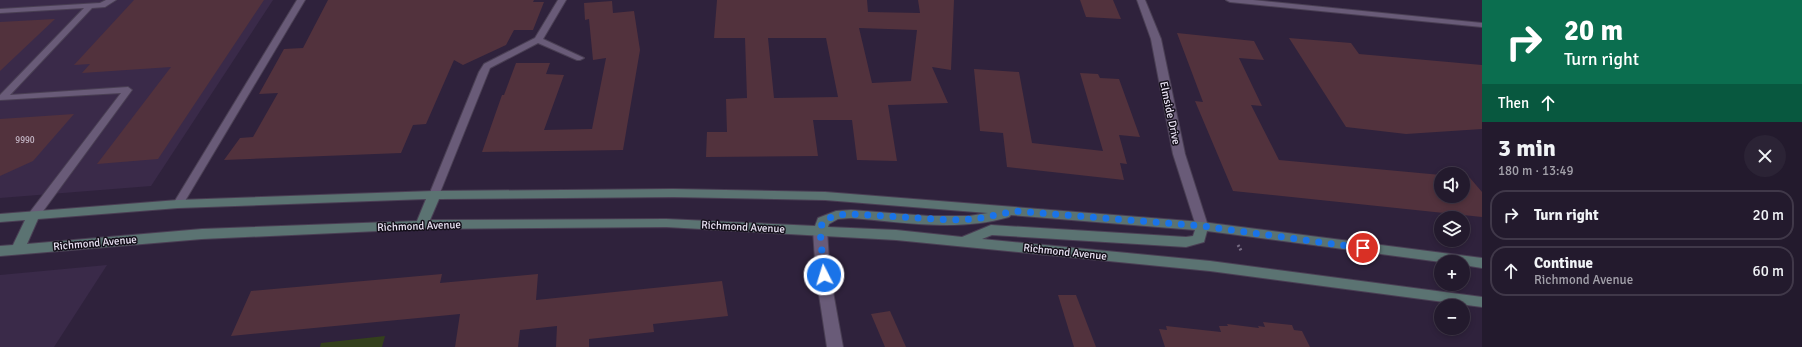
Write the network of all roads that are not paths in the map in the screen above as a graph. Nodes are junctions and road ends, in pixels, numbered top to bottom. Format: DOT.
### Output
graph roads {
  1 [pos="112,0"];
  2 [pos="301,0"];
  3 [pos="562,0"];
  4 [pos="1141,0"];
  5 [pos="1230,0"];
  6 [pos="90,6"];
  7 [pos="0,11"];
  8 [pos="1482,25"];
  9 [pos="538,40"];
  10 [pos="580,58"];
  11 [pos="434,195"];
  12 [pos="178,204"];
  13 [pos="1016,211"];
  14 [pos="34,215"];
  15 [pos="0,218"];
  16 [pos="422,225"];
  17 [pos="1202,226"];
  18 [pos="820,230"];
  19 [pos="964,241"];
  20 [pos="18,249"];
  21 [pos="0,251"];
  22 [pos="1482,263"];
  23 [pos="1482,302"];
  24 [pos="835,347"];
  1 -- 6 [label="lane"];
  2 -- 12 [label="lane"];
  3 -- 9 [label="lane"];
  4 -- 17 [label="street, Elmside Drive"];
  5 -- 8 [label="lane"];
  6 -- 7 [label="lane"];
  6 -- 14 [label="lane"];
  9 -- 10 [label="lane"];
  9 -- 11 [label="lane"];
  11 -- 12 [label="main road"];
  11 -- 13 [label="main road"];
  11 -- 16 [label="main road"];
  12 -- 14 [label="main road"];
  13 -- 17 [label="main road"];
  13 -- 18 [label="main road"];
  14 -- 15 [label="main road"];
  14 -- 20 [label="main road"];
  16 -- 18 [label="main road, Richmond Avenue"];
  16 -- 20 [label="main road, Richmond Avenue"];
  17 -- 19 [label="main road"];
  17 -- 22 [label="main road"];
  18 -- 19 [label="main road, Richmond Avenue"];
  18 -- 24 [label="street"];
  19 -- 23 [label="main road, Richmond Avenue"];
  20 -- 21 [label="main road, Richmond Avenue"];
}
